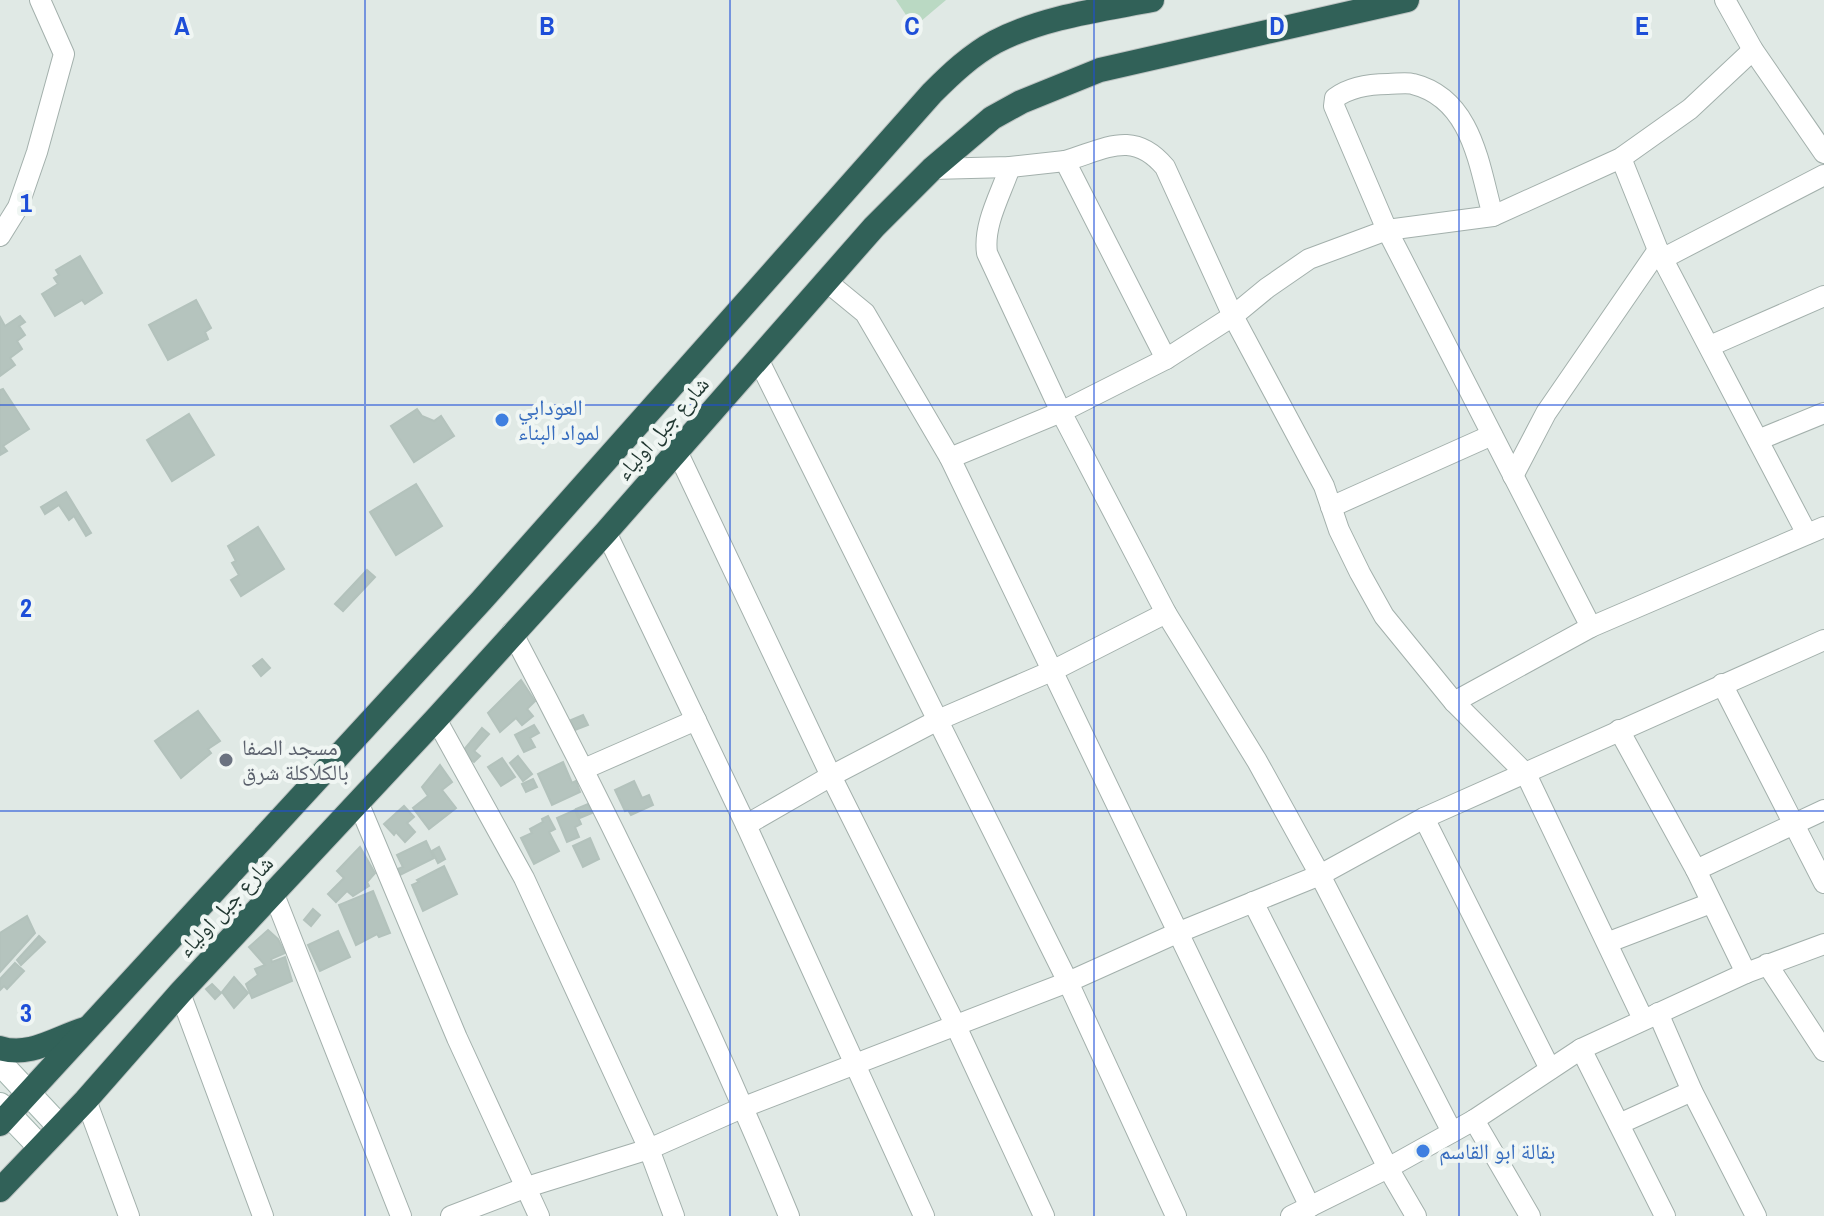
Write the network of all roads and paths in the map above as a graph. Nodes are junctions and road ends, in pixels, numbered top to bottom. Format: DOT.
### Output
graph roads {
  1 [pos="40,0"];
  2 [pos="1152,0"];
  3 [pos="1407,0"];
  4 [pos="1725,0"];
  5 [pos="1753,50"];
  6 [pos="1824,153"];
  7 [pos="1621,158"];
  8 [pos="1065,161"];
  9 [pos="1010,167"];
  10 [pos="932,169"];
  11 [pos="1824,175"];
  12 [pos="1493,216"];
  13 [pos="1387,230"];
  14 [pos="0,236"];
  15 [pos="1660,254"];
  16 [pos="826,281"];
  17 [pos="1824,296"];
  18 [pos="1233,316"];
  19 [pos="1710,346"];
  20 [pos="758,359"];
  21 [pos="1166,359"];
  22 [pos="1061,412"];
  23 [pos="1824,413"];
  24 [pos="1492,435"];
  25 [pos="1758,440"];
  26 [pos="676,449"];
  27 [pos="950,458"];
  28 [pos="1513,476"];
  29 [pos="1331,507"];
  30 [pos="1815,531"];
  31 [pos="606,532"];
  32 [pos="1166,613"];
  33 [pos="1591,627"];
  34 [pos="512,632"];
  35 [pos="1824,640"];
  36 [pos="1054,670"];
  37 [pos="1722,684"];
  38 [pos="1454,702"];
  39 [pos="436,719"];
  40 [pos="696,720"];
  41 [pos="938,720"];
  42 [pos="1619,730"];
  43 [pos="584,769"];
  44 [pos="1526,774"];
  45 [pos="831,776"];
  46 [pos="358,802"];
  47 [pos="1824,810"];
  48 [pos="1424,818"];
  49 [pos="1795,823"];
  50 [pos="746,825"];
  51 [pos="1696,870"];
  52 [pos="1320,875"];
  53 [pos="1824,883"];
  54 [pos="273,892"];
  55 [pos="1253,902"];
  56 [pos="1711,903"];
  57 [pos="1177,933"];
  58 [pos="1609,942"];
  59 [pos="1824,944"];
  60 [pos="1767,964"];
  61 [pos="1746,973"];
  62 [pos="1068,982"];
  63 [pos="180,993"];
  64 [pos="1651,1016"];
  65 [pos="955,1024"];
  66 [pos="91,1027"];
  67 [pos="0,1048"];
  68 [pos="1581,1049"];
  69 [pos="1824,1051"];
  70 [pos="0,1063"];
  71 [pos="853,1064"];
  72 [pos="1550,1069"];
  73 [pos="1692,1091"];
  74 [pos="28,1092"];
  75 [pos="86,1100"];
  76 [pos="744,1107"];
  77 [pos="3,1114"];
  78 [pos="1474,1120"];
  79 [pos="1619,1124"];
  80 [pos="59,1126"];
  81 [pos="1452,1132"];
  82 [pos="40,1147"];
  83 [pos="649,1149"];
  84 [pos="1388,1168"];
  85 [pos="527,1187"];
  86 [pos="0,1190"];
  87 [pos="1310,1207"];
  88 [pos="129,1216"];
  89 [pos="263,1216"];
  90 [pos="401,1216"];
  91 [pos="451,1216"];
  92 [pos="539,1216"];
  93 [pos="674,1216"];
  94 [pos="789,1216"];
  95 [pos="924,1216"];
  96 [pos="1044,1216"];
  97 [pos="1176,1216"];
  98 [pos="1291,1216"];
  99 [pos="1416,1216"];
  100 [pos="1530,1216"];
  101 [pos="1665,1216"];
  102 [pos="1756,1216"];
  1 -- 14 [label="street"];
  2 -- 66 [label="highway, شارع جبل اولياء"];
  3 -- 10 [label="highway, شارع جبل اولياء"];
  4 -- 5 [label="street"];
  5 -- 6 [label="street"];
  5 -- 7 [label="street"];
  7 -- 12 [label="street"];
  7 -- 15 [label="street"];
  8 -- 9 [label="street"];
  8 -- 18 [label="street"];
  8 -- 21 [label="street"];
  9 -- 10 [label="street"];
  9 -- 22 [label="street"];
  10 -- 16 [label="highway, شارع جبل اولياء"];
  11 -- 15 [label="street"];
  12 -- 13 [label="street"];
  12 -- 13 [label="street"];
  13 -- 18 [label="street"];
  13 -- 24 [label="street"];
  15 -- 19 [label="street"];
  15 -- 28 [label="street"];
  16 -- 20 [label="highway, شارع جبل اولياء"];
  16 -- 27 [label="street"];
  17 -- 19 [label="street"];
  18 -- 21 [label="street"];
  18 -- 29 [label="street"];
  19 -- 25 [label="street"];
  20 -- 26 [label="highway, شارع جبل اولياء"];
  20 -- 41 [label="street"];
  21 -- 22 [label="street"];
  22 -- 27 [label="street"];
  22 -- 32 [label="street"];
  23 -- 25 [label="street"];
  24 -- 28 [label="street"];
  24 -- 29 [label="street"];
  25 -- 30 [label="street"];
  26 -- 31 [label="highway, شارع جبل اولياء"];
  26 -- 45 [label="street"];
  27 -- 36 [label="street"];
  28 -- 33 [label="street"];
  29 -- 38 [label="street"];
  30 -- 33 [label="street"];
  31 -- 34 [label="highway, شارع جبل اولياء"];
  31 -- 40 [label="street"];
  32 -- 36 [label="street"];
  32 -- 52 [label="street"];
  33 -- 38 [label="street"];
  34 -- 39 [label="highway, شارع جبل اولياء"];
  34 -- 43 [label="street"];
  35 -- 37 [label="street"];
  36 -- 41 [label="street"];
  36 -- 57 [label="street"];
  37 -- 42 [label="street"];
  37 -- 49 [label="street"];
  38 -- 44 [label="street"];
  39 -- 46 [label="highway, شارع جبل اولياء"];
  39 -- 83 [label="street"];
  40 -- 43 [label="street"];
  40 -- 50 [label="street"];
  41 -- 45 [label="street"];
  41 -- 62 [label="street"];
  42 -- 44 [label="street"];
  42 -- 51 [label="street"];
  43 -- 76 [label="street"];
  44 -- 48 [label="street"];
  44 -- 58 [label="street"];
  45 -- 50 [label="street"];
  45 -- 65 [label="street"];
  46 -- 54 [label="highway, شارع جبل اولياء"];
  46 -- 85 [label="street"];
  47 -- 49 [label="street"];
  48 -- 52 [label="street"];
  48 -- 72 [label="street"];
  49 -- 51 [label="street"];
  49 -- 53 [label="street"];
  50 -- 71 [label="street"];
  51 -- 56 [label="street"];
  52 -- 55 [label="street"];
  52 -- 81 [label="street"];
  54 -- 63 [label="highway, شارع جبل اولياء"];
  54 -- 90 [label="street"];
  55 -- 57 [label="street"];
  55 -- 84 [label="street"];
  56 -- 58 [label="street"];
  56 -- 61 [label="street"];
  57 -- 62 [label="street"];
  57 -- 87 [label="street"];
  58 -- 64 [label="street"];
  59 -- 60 [label="street"];
  60 -- 61 [label="street"];
  60 -- 69 [label="street"];
  61 -- 64 [label="street"];
  62 -- 65 [label="street"];
  62 -- 97 [label="street"];
  63 -- 75 [label="highway, شارع جبل اولياء"];
  63 -- 89 [label="street"];
  64 -- 68 [label="street"];
  64 -- 73 [label="street"];
  65 -- 71 [label="street"];
  65 -- 96 [label="street"];
  66 -- 67 [label="highway"];
  66 -- 74 [label="highway, شارع جبل اولياء"];
  68 -- 72 [label="street"];
  68 -- 79 [label="street"];
  70 -- 74 [label="street"];
  71 -- 76 [label="street"];
  71 -- 95 [label="street"];
  72 -- 78 [label="street"];
  73 -- 79 [label="street"];
  73 -- 102 [label="street"];
  74 -- 77 [label="highway, شارع جبل اولياء"];
  74 -- 80 [label="street"];
  75 -- 80 [label="highway, شارع جبل اولياء"];
  75 -- 88 [label="street"];
  76 -- 83 [label="street"];
  76 -- 94 [label="street"];
  77 -- 82 [label="street"];
  78 -- 81 [label="street"];
  78 -- 100 [label="street"];
  79 -- 101 [label="street"];
  80 -- 82 [label="highway, شارع جبل اولياء"];
  81 -- 84 [label="street"];
  82 -- 86 [label="highway, شارع جبل اولياء"];
  83 -- 85 [label="street"];
  83 -- 93 [label="street"];
  84 -- 87 [label="street"];
  84 -- 99 [label="street"];
  85 -- 91 [label="street"];
  85 -- 92 [label="street"];
  87 -- 98 [label="street"];
}
